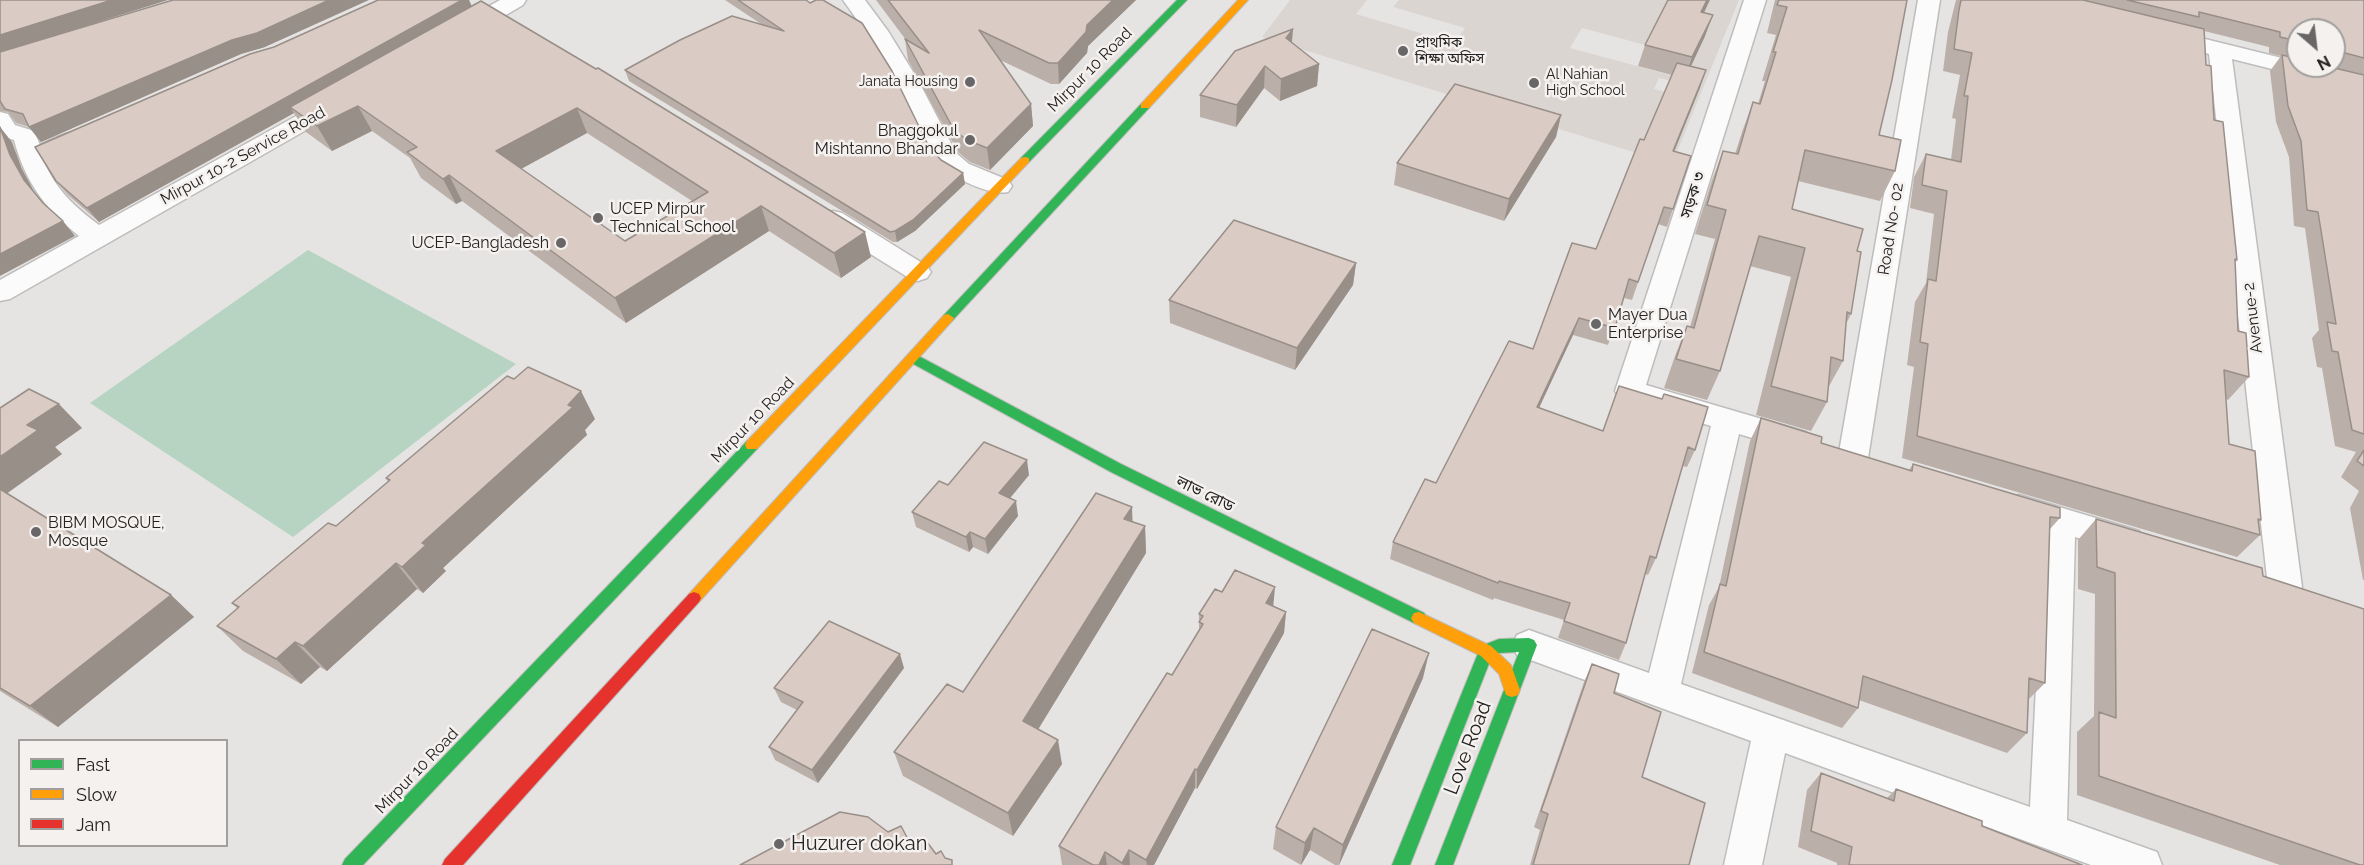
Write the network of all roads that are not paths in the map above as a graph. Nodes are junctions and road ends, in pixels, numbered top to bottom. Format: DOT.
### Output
graph roads {
  1 [pos="472,0"];
  2 [pos="854,0"];
  3 [pos="1182,0"];
  4 [pos="1243,0"];
  5 [pos="1755,0"];
  6 [pos="1929,0"];
  7 [pos="509,12"];
  8 [pos="2175,39"];
  9 [pos="446,40"];
  10 [pos="2220,50"];
  11 [pos="2364,85"];
  12 [pos="354,93"];
  13 [pos="0,119"];
  14 [pos="97,129"];
  15 [pos="31,158"];
  16 [pos="999,186"];
  17 [pos="818,210"];
  18 [pos="99,237"];
  19 [pos="918,272"];
  20 [pos="0,292"];
  21 [pos="913,358"];
  22 [pos="1727,420"];
  23 [pos="1995,500"];
  24 [pos="2060,520"];
  25 [pos="2150,547"];
  26 [pos="2252,577"];
  27 [pos="1529,645"];
  28 [pos="1486,651"];
  29 [pos="1512,690"];
  30 [pos="1662,692"];
  31 [pos="1771,731"];
  32 [pos="2048,831"];
  33 [pos="351,865"];
  34 [pos="451,865"];
  35 [pos="1401,865"];
  36 [pos="1444,865"];
  37 [pos="1743,865"];
  38 [pos="2143,865"];
  1 -- 7 [label="street"];
  2 -- 16 [label="street"];
  3 -- 16 [label="main road, Mirpur 10 Road"];
  4 -- 21 [label="main road"];
  5 -- 22 [label="street, সড়ক ৩"];
  6 -- 22 [label="street, Road No- 02"];
  7 -- 9 [label="street"];
  8 -- 10 [label="street"];
  10 -- 11 [label="street"];
  10 -- 26 [label="street, Avenue-2"];
  12 -- 18 [label="street, Mirpur 10-2 Service Road"];
  13 -- 15 [label="street"];
  14 -- 15 [label="street"];
  15 -- 18 [label="street"];
  16 -- 19 [label="main road, Mirpur 10 Road"];
  17 -- 19 [label="street"];
  18 -- 20 [label="street, Mirpur 10-2 Service Road"];
  19 -- 33 [label="main road, Mirpur 10 Road"];
  21 -- 28 [label="main road, লাভ রোড"];
  21 -- 34 [label="main road"];
  22 -- 30 [label="street"];
  23 -- 24 [label="street"];
  24 -- 25 [label="street"];
  24 -- 32 [label="street"];
  27 -- 28 [label="main road"];
  27 -- 29 [label="main road, Love Road"];
  27 -- 30 [label="street"];
  28 -- 29 [label="main road"];
  28 -- 35 [label="main road, Love Road"];
  29 -- 36 [label="main road, Love Road"];
  30 -- 31 [label="street"];
  31 -- 32 [label="street"];
  31 -- 37 [label="street"];
  32 -- 38 [label="street"];
}
